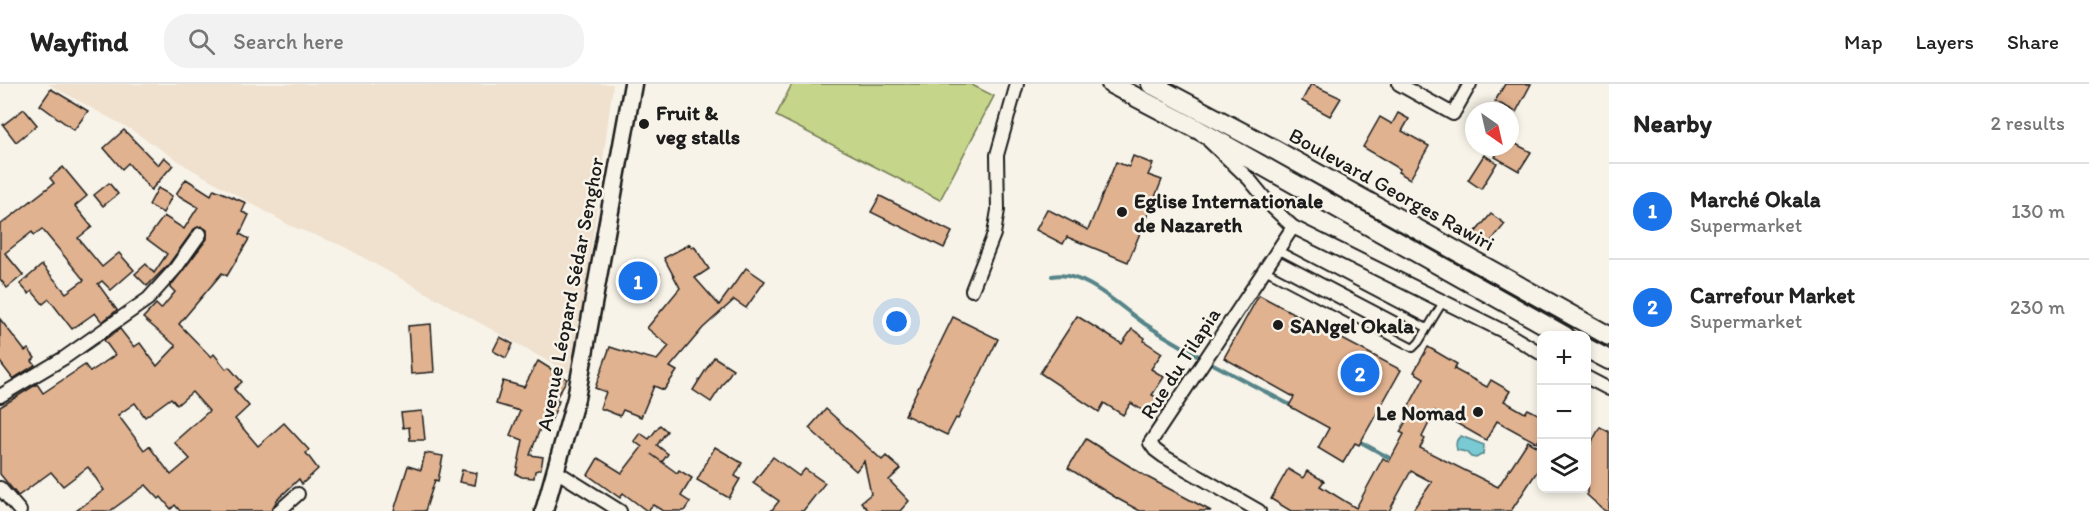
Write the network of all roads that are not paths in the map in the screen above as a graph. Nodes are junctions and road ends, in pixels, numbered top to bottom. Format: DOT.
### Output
graph roads {
  1 [pos="633,84"];
  2 [pos="1017,84"];
  3 [pos="1112,84"];
  4 [pos="1151,84"];
  5 [pos="1399,84"];
  6 [pos="1470,84"];
  7 [pos="1197,129"];
  8 [pos="1293,227"];
  9 [pos="200,234"];
  10 [pos="1277,250"];
  11 [pos="1264,270"];
  12 [pos="972,290"];
  13 [pos="1443,302"];
  14 [pos="1427,328"];
  15 [pos="1556,331"];
  16 [pos="1609,336"];
  17 [pos="1591,350"];
  18 [pos="1537,351"];
  19 [pos="1609,360"];
  20 [pos="1591,379"];
  21 [pos="1609,389"];
  22 [pos="0,396"];
  23 [pos="556,471"];
  24 [pos="0,488"];
  25 [pos="298,494"];
  26 [pos="20,511"];
  27 [pos="279,511"];
  28 [pos="544,511"];
  29 [pos="620,511"];
  30 [pos="1259,511"];
  1 -- 23 [label="street, Avenue Léopard Sédar Senghor"];
  2 -- 12 [label="street"];
  3 -- 7 [label="main road, Boulevard Georges Rawiri"];
  4 -- 16 [label="main road, Boulevard Georges Rawiri"];
  5 -- 6 [label="street"];
  7 -- 8 [label="street"];
  7 -- 15 [label="main road, Boulevard Georges Rawiri"];
  8 -- 10 [label="street, Rue du Tilapia"];
  8 -- 13 [label="street"];
  9 -- 22 [label="street"];
  10 -- 11 [label="street, Rue du Tilapia"];
  10 -- 14 [label="lane"];
  11 -- 14 [label="lane"];
  11 -- 30 [label="street, Rue du Tilapia"];
  13 -- 14 [label="lane"];
  13 -- 18 [label="street"];
  17 -- 19 [label="main road"];
  20 -- 21 [label="street"];
  23 -- 28 [label="street, Avenue Léopard Sédar Senghor"];
  23 -- 29 [label="street"];
  24 -- 26 [label="street"];
  25 -- 27 [label="street"];
}
